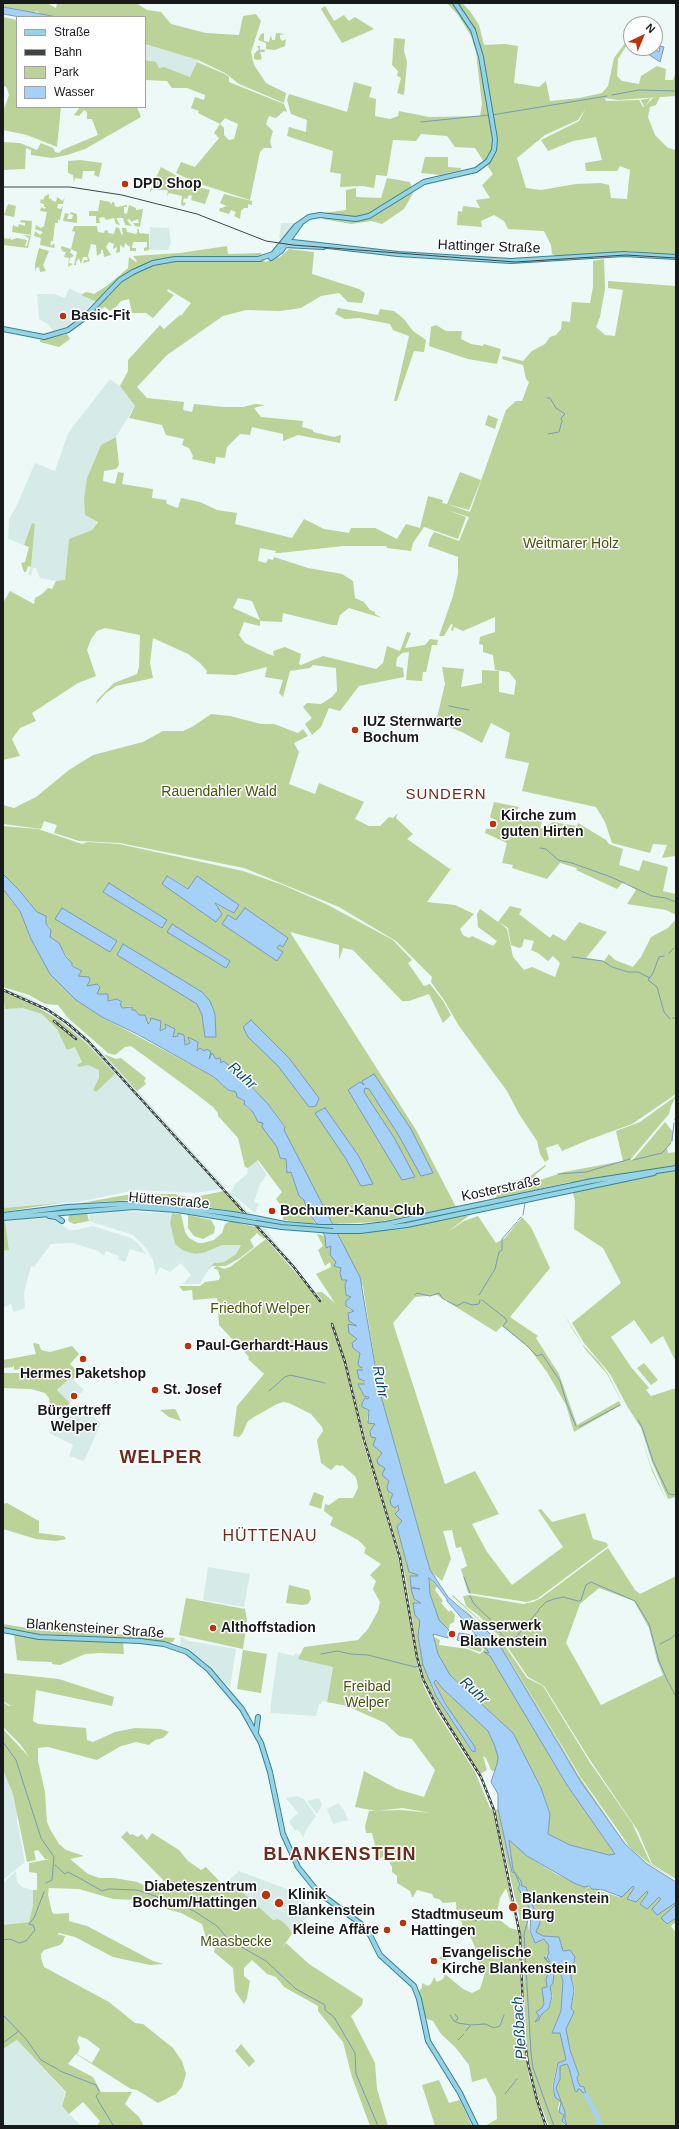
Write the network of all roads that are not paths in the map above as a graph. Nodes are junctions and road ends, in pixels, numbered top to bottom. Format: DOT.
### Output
graph roads {
  1 [pos="455,3"];
  2 [pos="302,221"];
  3 [pos="294,235"];
  4 [pos="301,243"];
  5 [pos="284,244"];
  6 [pos="325,247"];
  7 [pos="676,257"];
  8 [pos="258,259"];
  9 [pos="3,329"];
  10 [pos="676,1168"];
  11 [pos="178,1208"];
  12 [pos="3,1215"];
  13 [pos="36,1215"];
  14 [pos="3,1218"];
  15 [pos="62,1221"];
  16 [pos="332,1229"];
  17 [pos="3,1630"];
  18 [pos="258,1717"];
  19 [pos="256,1732"];
  20 [pos="476,2126"];
  1 -- 2 [label="main road"];
  2 -- 3 [label="main road"];
  2 -- 5 [label="main road"];
  3 -- 4 [label="main road"];
  3 -- 5 [label="main road"];
  4 -- 5 [label="main road, Hattinger Straße"];
  4 -- 6 [label="main road, Hattinger Straße"];
  5 -- 6 [label="main road, Hattinger Straße"];
  5 -- 8 [label="main road"];
  5 -- 8 [label="main road"];
  6 -- 7 [label="main road, Hattinger Straße"];
  8 -- 9 [label="main road"];
  10 -- 16 [label="main road, Kosterstraße"];
  11 -- 12 [label="main road, Hüttenstraße"];
  11 -- 13 [label="main road, Hüttenstraße"];
  11 -- 16 [label="main road, Hüttenstraße, bridge"];
  13 -- 14 [label="main road, Hüttenstraße"];
  13 -- 15 [label="main road"];
  17 -- 19 [label="main road, Blankensteiner Straße"];
  18 -- 19 [label="main road"];
  19 -- 20 [label="main road, Blankensteiner Straße"];
}
